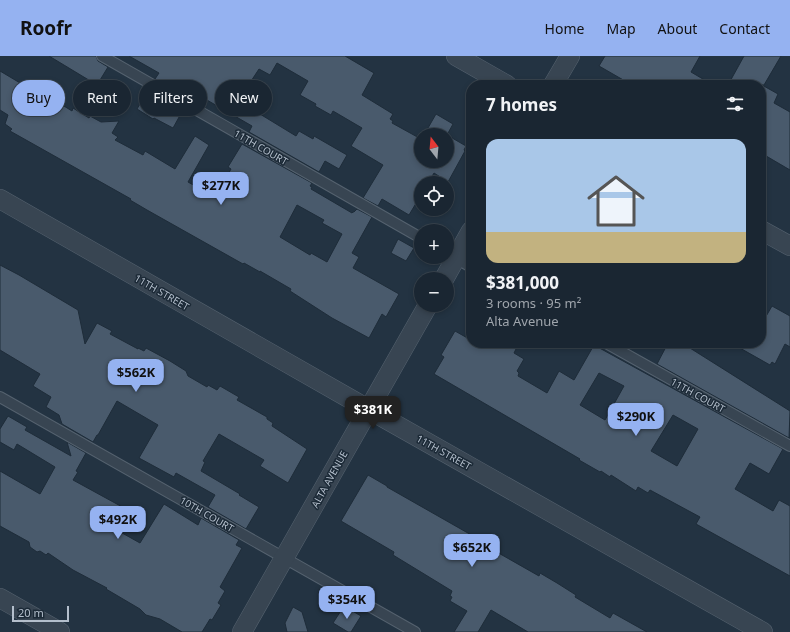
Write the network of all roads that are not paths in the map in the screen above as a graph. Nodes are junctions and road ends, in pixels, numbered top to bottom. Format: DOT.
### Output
graph roads {
  1 [pos="102,56"];
  2 [pos="456,56"];
  3 [pos="570,56"];
  4 [pos="498,80"];
  5 [pos="556,80"];
  6 [pos="0,199"];
  7 [pos="766,233"];
  8 [pos="414,234"];
  9 [pos="466,242"];
  10 [pos="790,246"];
  11 [pos="458,259"];
  12 [pos="449,272"];
  13 [pos="424,312"];
  14 [pos="615,348"];
  15 [pos="0,397"];
  16 [pos="368,409"];
  17 [pos="790,446"];
  18 [pos="284,558"];
  19 [pos="0,598"];
  20 [pos="60,632"];
  21 [pos="242,632"];
  22 [pos="414,632"];
  23 [pos="763,632"];
  1 -- 8 [label="lane, 11TH COURT"];
  2 -- 4 [label="street"];
  3 -- 5 [label="street"];
  6 -- 16 [label="street, 11TH STREET"];
  7 -- 10 [label="street"];
  9 -- 11 [label="street"];
  11 -- 12 [label="street"];
  13 -- 16 [label="street, ALTA AVENUE"];
  14 -- 17 [label="lane, 11TH COURT"];
  15 -- 18 [label="lane, 10TH COURT"];
  16 -- 18 [label="street, ALTA AVENUE"];
  16 -- 23 [label="street, 11TH STREET"];
  18 -- 21 [label="street, ALTA AVENUE"];
  18 -- 22 [label="lane, 10TH COURT"];
  19 -- 20 [label="street"];
}
